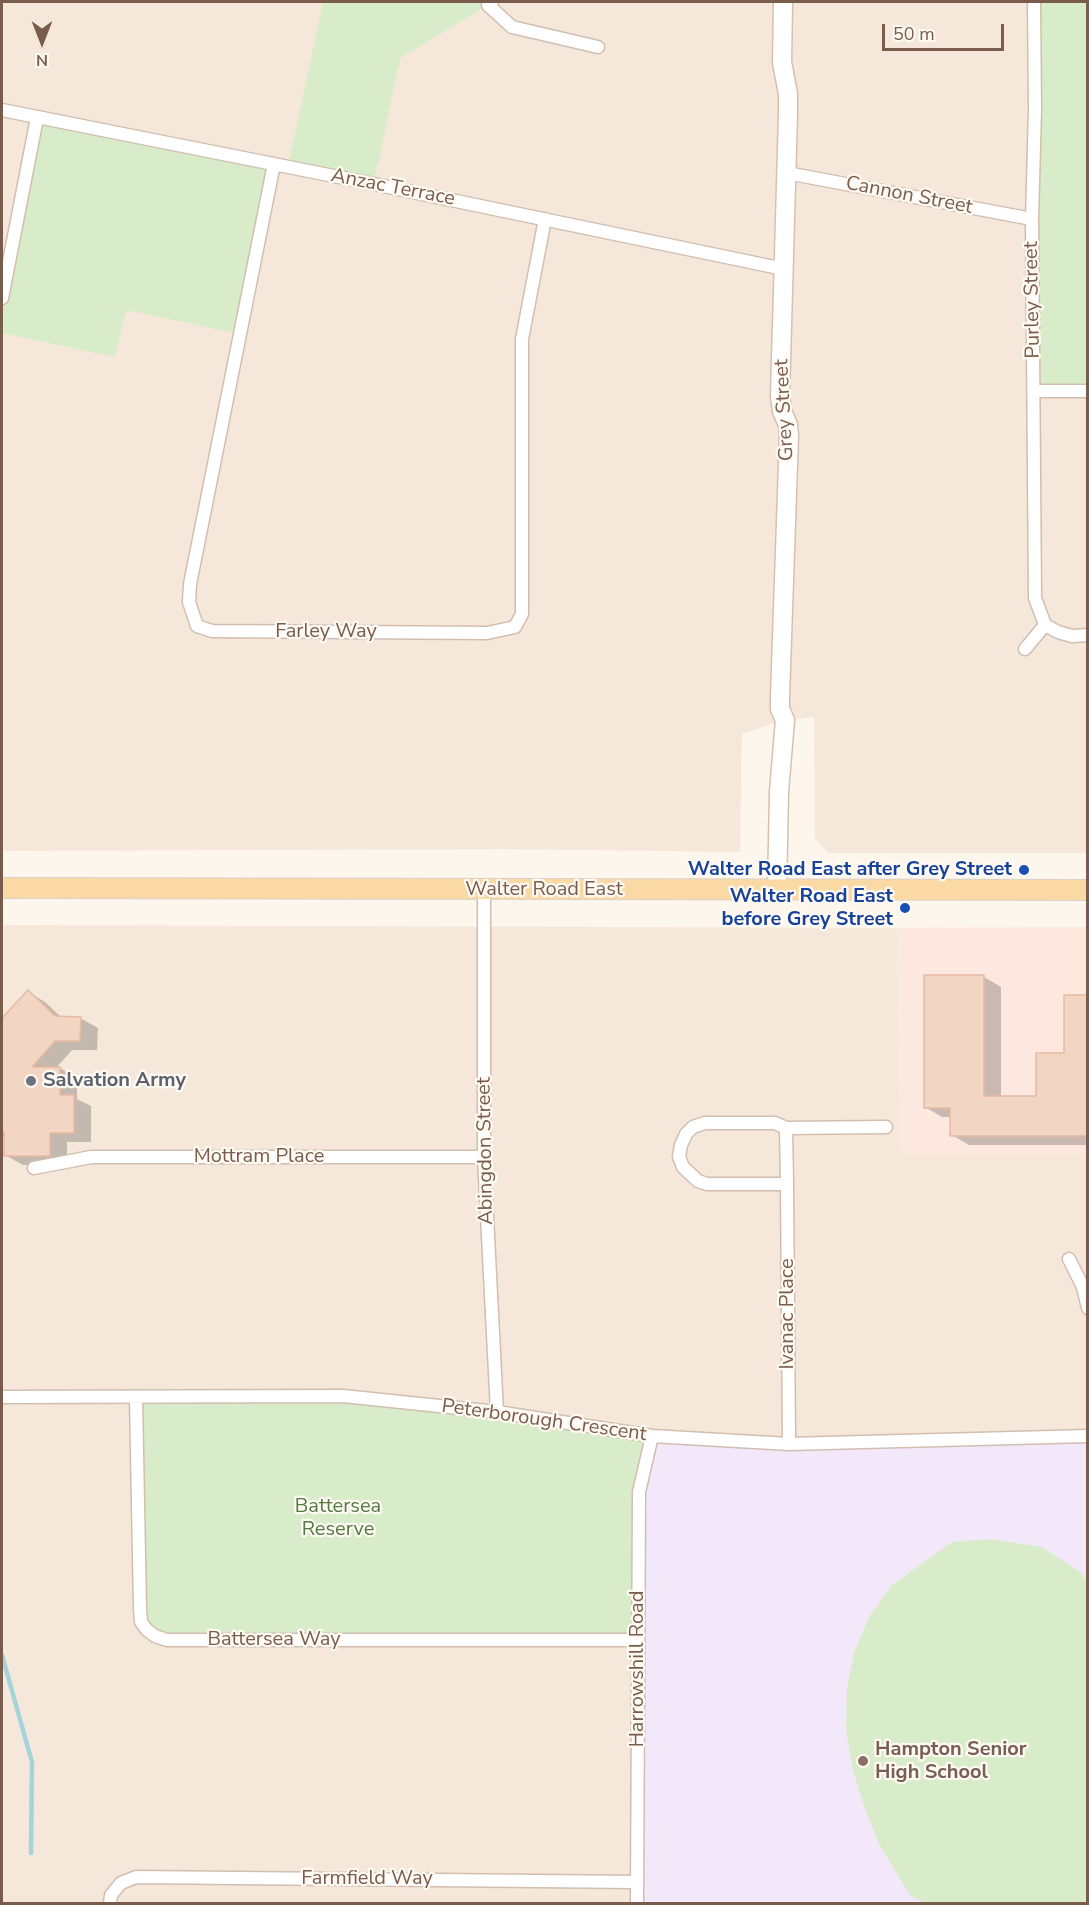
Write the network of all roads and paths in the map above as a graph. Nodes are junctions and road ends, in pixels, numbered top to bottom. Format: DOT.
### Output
graph roads {
  1 [pos="492,2"];
  2 [pos="783,2"];
  3 [pos="1034,2"];
  4 [pos="598,47"];
  5 [pos="2,110"];
  6 [pos="37,118"];
  7 [pos="274,164"];
  8 [pos="787,173"];
  9 [pos="545,219"];
  10 [pos="1032,219"];
  11 [pos="784,269"];
  12 [pos="2,298"];
  13 [pos="1034,391"];
  14 [pos="1088,391"];
  15 [pos="1045,625"];
  16 [pos="1088,635"];
  17 [pos="1025,649"];
  18 [pos="2,888"];
  19 [pos="484,890"];
  20 [pos="777,890"];
  21 [pos="1088,890"];
  22 [pos="886,1127"];
  23 [pos="786,1128"];
  24 [pos="484,1157"];
  25 [pos="34,1168"];
  26 [pos="787,1184"];
  27 [pos="1069,1259"];
  28 [pos="1088,1308"];
  29 [pos="2,1397"];
  30 [pos="136,1397"];
  31 [pos="497,1412"];
  32 [pos="652,1436"];
  33 [pos="1088,1436"];
  34 [pos="789,1444"];
  35 [pos="638,1640"];
  36 [pos="638,1882"];
  37 [pos="110,1904"];
  38 [pos="637,1904"];
  1 -- 4 [label="street"];
  2 -- 8 [label="street, Grey Street"];
  3 -- 10 [label="street, Purley Street"];
  5 -- 6 [label="street, Anzac Terrace"];
  6 -- 7 [label="street, Anzac Terrace"];
  6 -- 12 [label="street"];
  7 -- 9 [label="street, Anzac Terrace"];
  7 -- 9 [label="street, Farley Way"];
  8 -- 10 [label="street, Cannon Street"];
  8 -- 11 [label="street, Grey Street"];
  9 -- 11 [label="street, Anzac Terrace"];
  10 -- 13 [label="street, Purley Street"];
  11 -- 20 [label="street, Grey Street"];
  13 -- 14 [label="street"];
  13 -- 15 [label="street, Purley Street"];
  15 -- 16 [label="street"];
  15 -- 17 [label="street"];
  18 -- 19 [label="main road, Walter Road East"];
  19 -- 20 [label="main road, Walter Road East"];
  19 -- 24 [label="street, Abingdon Street"];
  20 -- 21 [label="main road, Walter Road East"];
  22 -- 23 [label="street"];
  23 -- 26 [label="street, Ivanac Place"];
  23 -- 26 [label="street"];
  24 -- 25 [label="street, Mottram Place"];
  24 -- 31 [label="street, Abingdon Street"];
  26 -- 34 [label="street, Ivanac Place"];
  27 -- 28 [label="street"];
  29 -- 30 [label="street, Peterborough Crescent"];
  30 -- 31 [label="street, Peterborough Crescent"];
  30 -- 35 [label="street, Battersea Way"];
  31 -- 32 [label="street, Peterborough Crescent"];
  32 -- 34 [label="street, Peterborough Crescent"];
  32 -- 35 [label="street, Harrowshill Road"];
  33 -- 34 [label="street, Peterborough Crescent"];
  35 -- 36 [label="street, Harrowshill Road"];
  36 -- 37 [label="street, Farmfield Way"];
  36 -- 38 [label="street, Harrowshill Road"];
}
